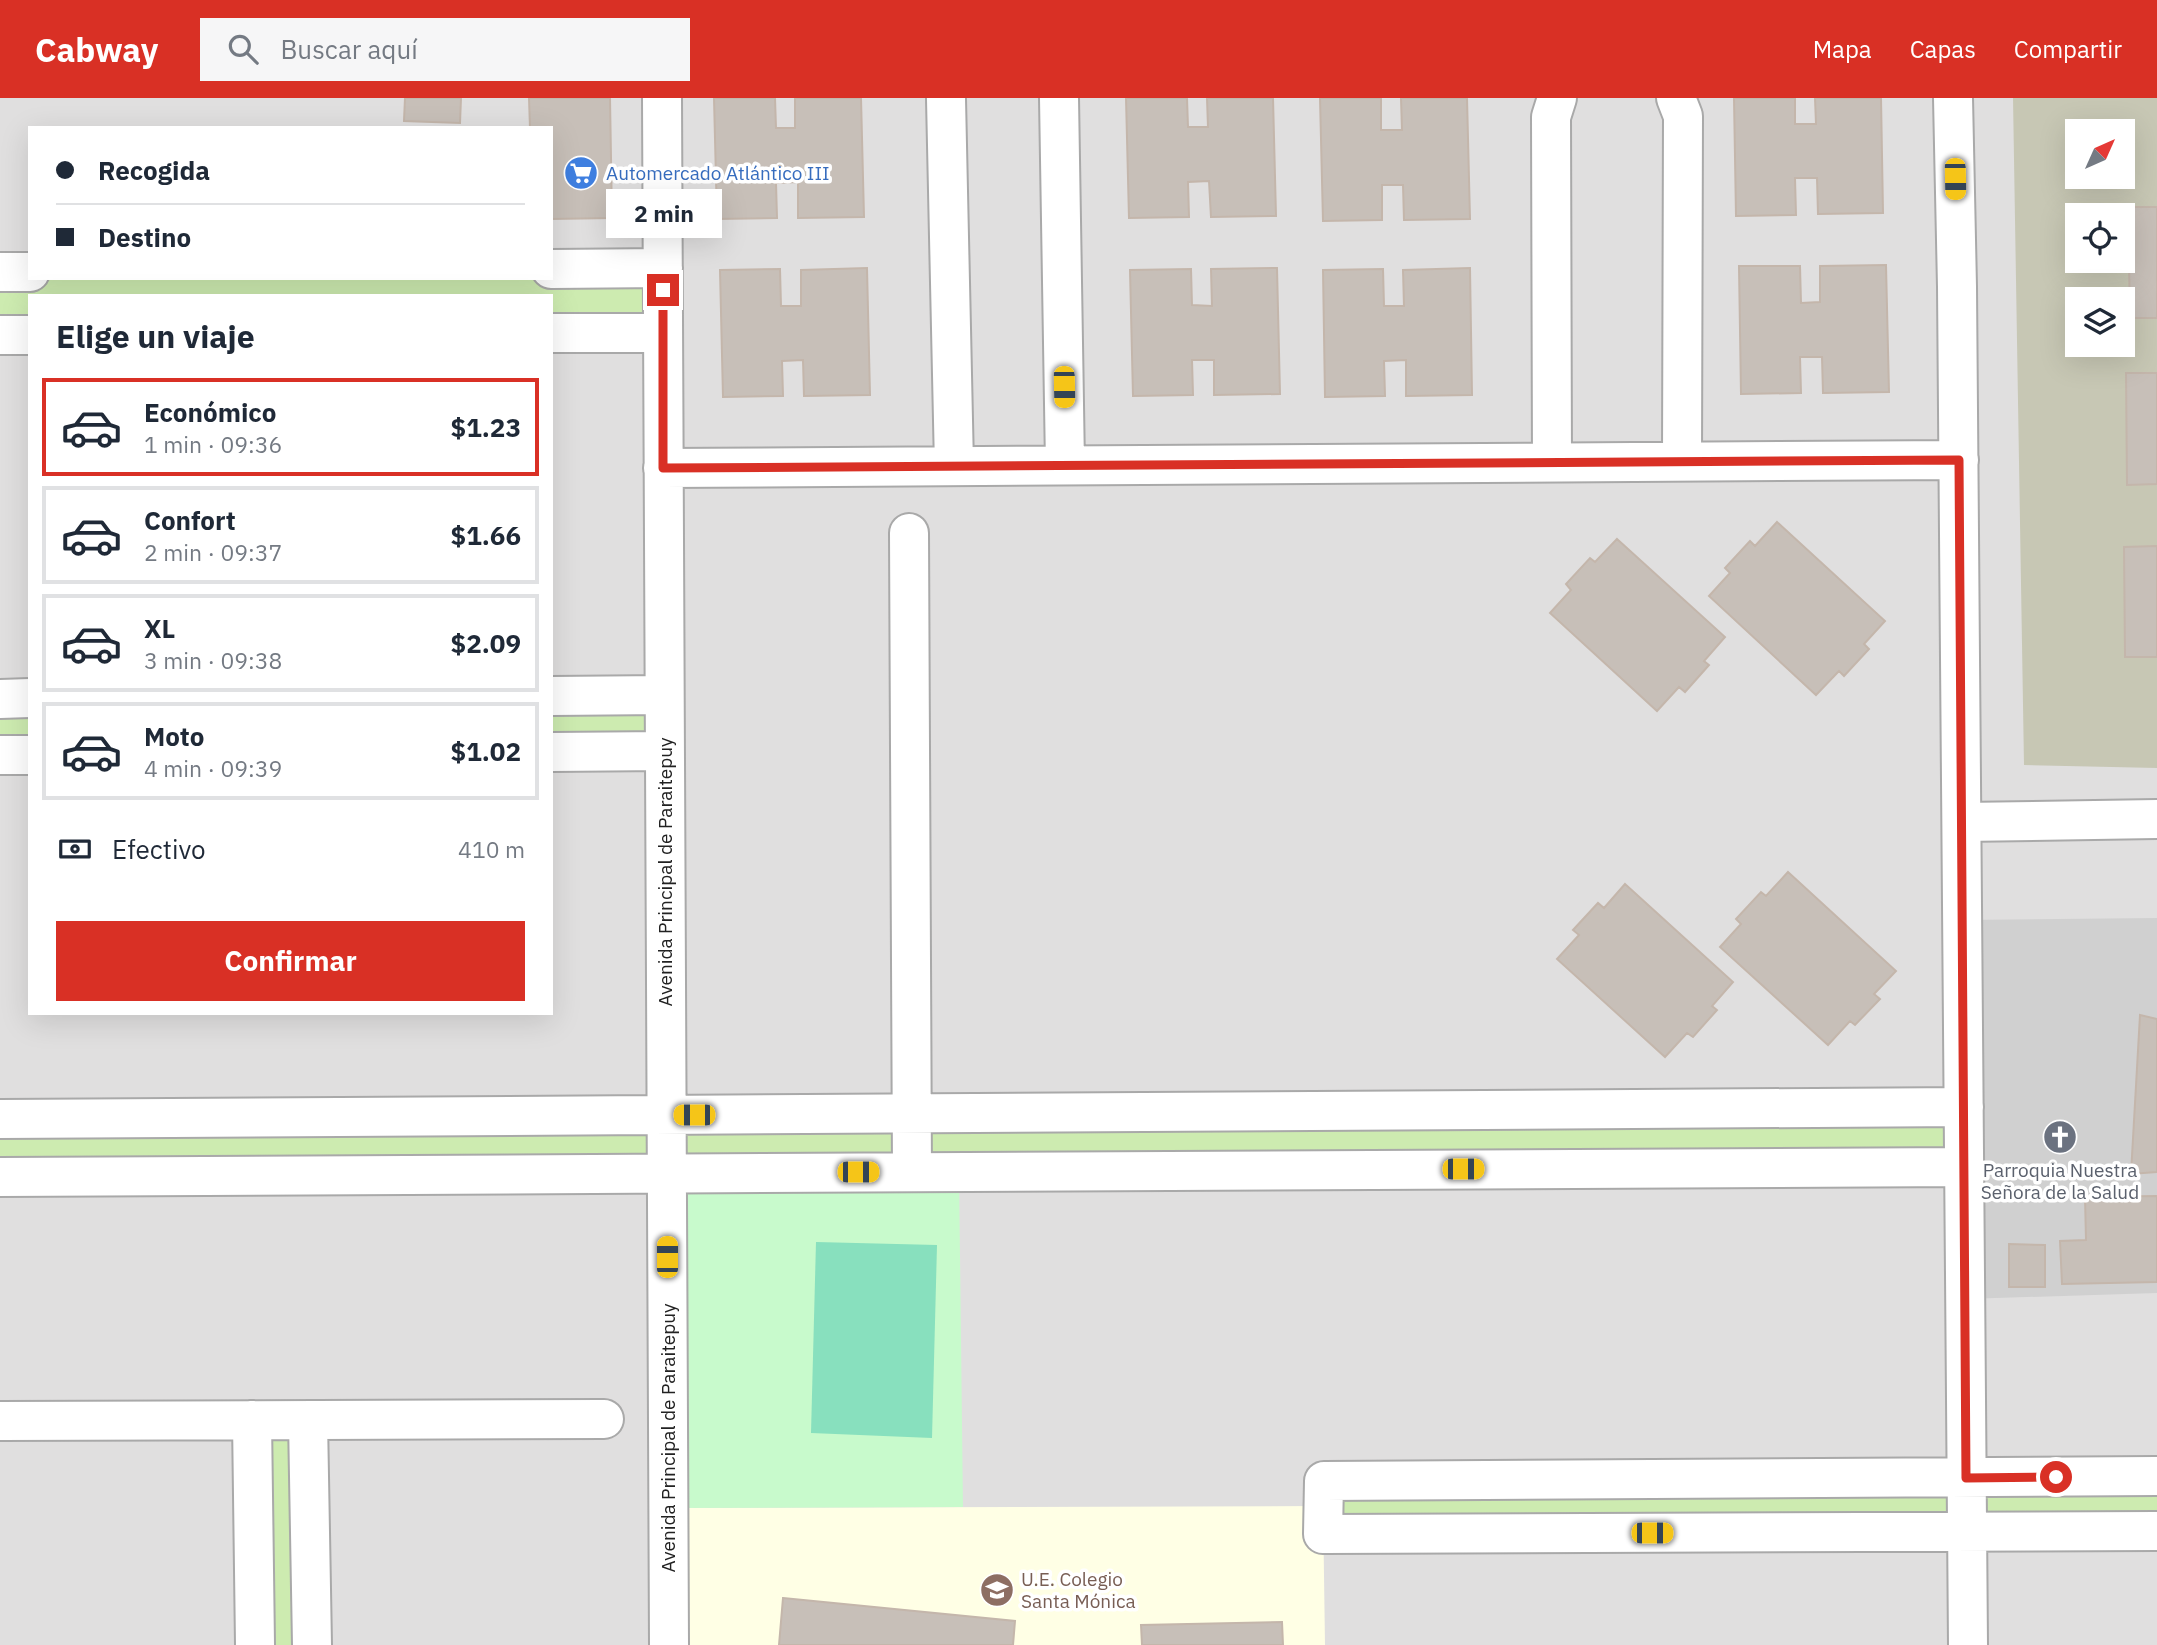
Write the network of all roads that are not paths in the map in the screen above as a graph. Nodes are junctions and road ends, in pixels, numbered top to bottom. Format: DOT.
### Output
graph roads {
  1 [pos="662,98"];
  2 [pos="1059,98"];
  3 [pos="1557,98"];
  4 [pos="1676,98"];
  5 [pos="1953,98"];
  6 [pos="946,99"];
  7 [pos="663,268"];
  8 [pos="553,269"];
  9 [pos="0,272"];
  10 [pos="28,272"];
  11 [pos="663,333"];
  12 [pos="553,334"];
  13 [pos="0,335"];
  14 [pos="28,335"];
  15 [pos="1959,460"];
  16 [pos="1682,461"];
  17 [pos="1552,462"];
  18 [pos="1065,465"];
  19 [pos="954,466"];
  20 [pos="663,468"];
  21 [pos="909,533"];
  22 [pos="664,695"];
  23 [pos="553,696"];
  24 [pos="0,698"];
  25 [pos="28,698"];
  26 [pos="664,751"];
  27 [pos="553,752"];
  28 [pos="0,755"];
  29 [pos="28,755"];
  30 [pos="2157,819"];
  31 [pos="1962,822"];
  32 [pos="1964,1107"];
  33 [pos="1321,1111"];
  34 [pos="913,1114"];
  35 [pos="666,1115"];
  36 [pos="17,1119"];
  37 [pos="1964,1167"];
  38 [pos="1324,1170"];
  39 [pos="912,1172"];
  40 [pos="666,1173"];
  41 [pos="18,1177"];
  42 [pos="604,1419"];
  43 [pos="252,1420"];
  44 [pos="308,1420"];
  45 [pos="0,1421"];
  46 [pos="2157,1476"];
  47 [pos="1966,1478"];
  48 [pos="2157,1531"];
  49 [pos="1967,1532"];
  50 [pos="255,1645"];
  51 [pos="312,1645"];
  52 [pos="669,1645"];
  53 [pos="1968,1645"];
  1 -- 7 [label="street, Avenida Principal de Paraitepuy"];
  2 -- 18 [label="street"];
  3 -- 17 [label="street"];
  4 -- 16 [label="street"];
  5 -- 15 [label="street"];
  6 -- 19 [label="street"];
  7 -- 8 [label="street"];
  7 -- 11 [label="street, Avenida Principal de Paraitepuy"];
  9 -- 10 [label="street"];
  11 -- 12 [label="street"];
  11 -- 20 [label="street, Avenida Principal de Paraitepuy"];
  13 -- 14 [label="street"];
  15 -- 16 [label="street"];
  15 -- 31 [label="street"];
  16 -- 17 [label="street"];
  17 -- 18 [label="street"];
  18 -- 19 [label="street"];
  19 -- 20 [label="street"];
  20 -- 22 [label="street, Avenida Principal de Paraitepuy"];
  21 -- 34 [label="street"];
  22 -- 23 [label="street"];
  22 -- 26 [label="street, Avenida Principal de Paraitepuy"];
  24 -- 25 [label="street"];
  26 -- 27 [label="street"];
  26 -- 35 [label="street, Avenida Principal de Paraitepuy"];
  28 -- 29 [label="street"];
  30 -- 31 [label="street"];
  31 -- 32 [label="street"];
  32 -- 33 [label="street"];
  32 -- 37 [label="street"];
  33 -- 34 [label="street"];
  33 -- 38 [label="street"];
  34 -- 35 [label="street"];
  34 -- 39 [label="street"];
  35 -- 36 [label="street"];
  35 -- 40 [label="street, Avenida Principal de Paraitepuy"];
  36 -- 41 [label="street"];
  37 -- 38 [label="street"];
  37 -- 47 [label="street"];
  38 -- 39 [label="street"];
  39 -- 40 [label="street"];
  40 -- 41 [label="street"];
  40 -- 52 [label="street, Avenida Principal de Paraitepuy"];
  42 -- 44 [label="street"];
  43 -- 44 [label="street"];
  43 -- 45 [label="street"];
  43 -- 50 [label="street"];
  44 -- 51 [label="street"];
  46 -- 47 [label="street"];
  47 -- 49 [label="street"];
  47 -- 49 [label="street"];
  48 -- 49 [label="street"];
  49 -- 53 [label="street"];
}
